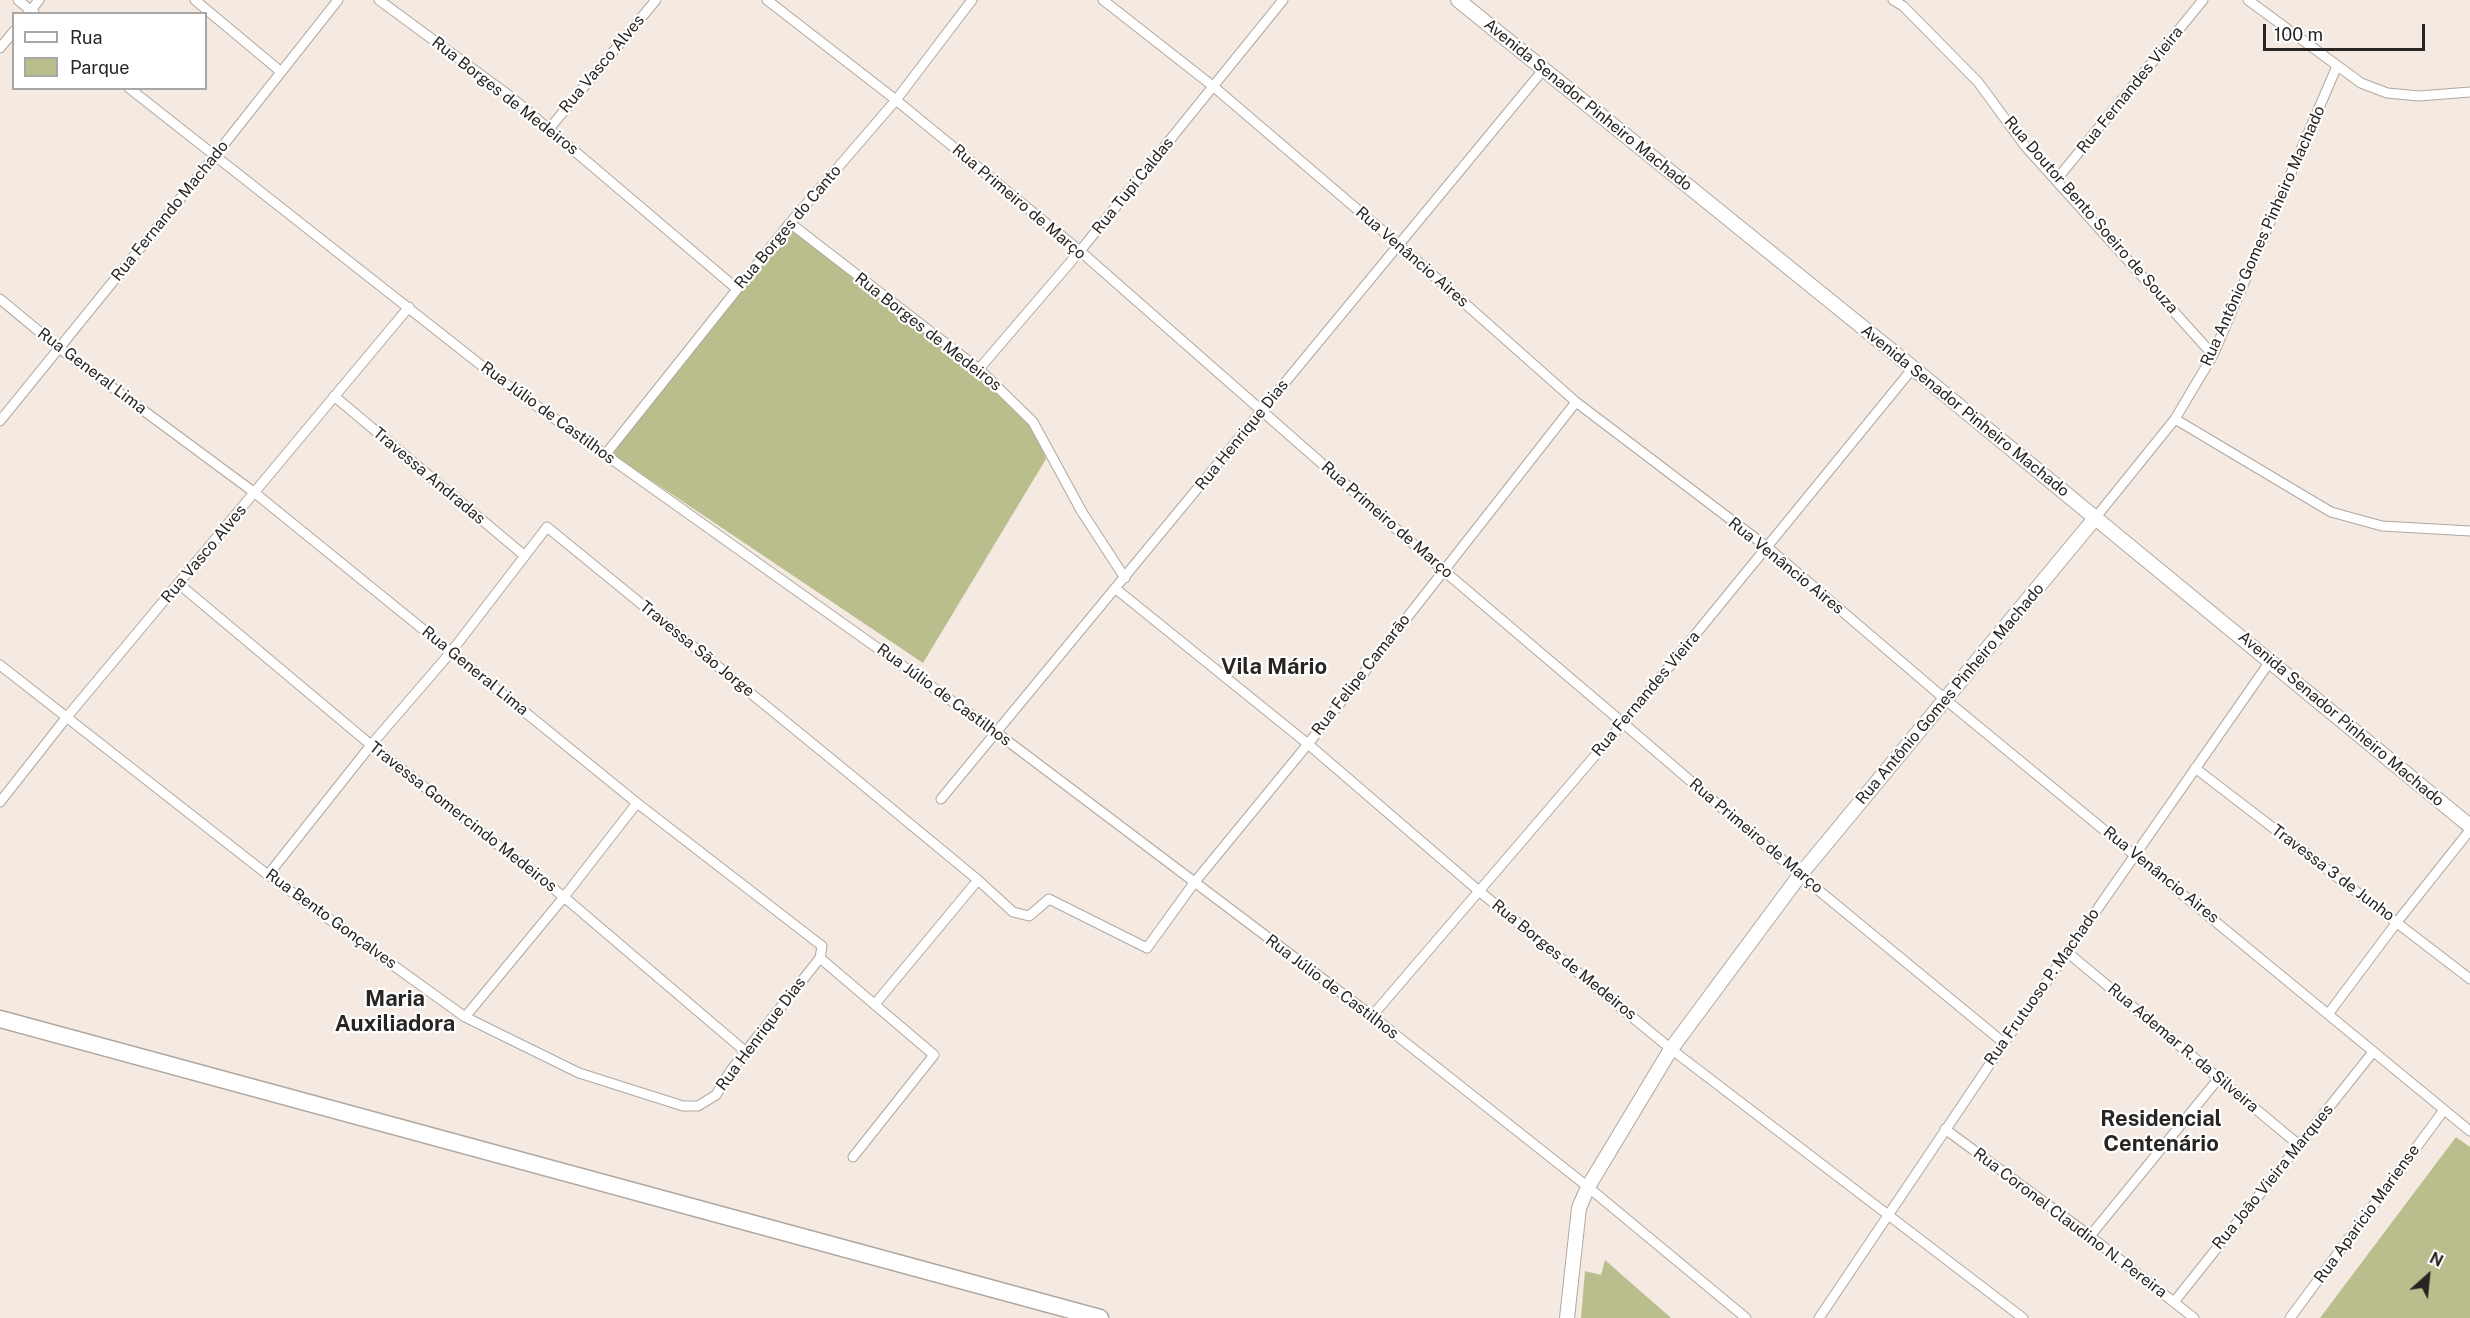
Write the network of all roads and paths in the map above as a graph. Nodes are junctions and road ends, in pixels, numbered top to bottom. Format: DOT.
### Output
graph roads {
  1 [pos="18,0"];
  2 [pos="39,0"];
  3 [pos="195,0"];
  4 [pos="338,0"];
  5 [pos="379,0"];
  6 [pos="656,0"];
  7 [pos="767,0"];
  8 [pos="972,0"];
  9 [pos="1103,0"];
  10 [pos="1283,0"];
  11 [pos="1458,0"];
  12 [pos="1893,0"];
  13 [pos="2203,0"];
  14 [pos="2248,0"];
  15 [pos="1905,3"];
  16 [pos="32,12"];
  17 [pos="12,33"];
  18 [pos="0,48"];
  19 [pos="2337,66"];
  20 [pos="1543,70"];
  21 [pos="280,71"];
  22 [pos="1214,87"];
  23 [pos="131,90"];
  24 [pos="2470,92"];
  25 [pos="896,100"];
  26 [pos="549,129"];
  27 [pos="214,157"];
  28 [pos="2057,179"];
  29 [pos="790,223"];
  30 [pos="1399,245"];
  31 [pos="1080,251"];
  32 [pos="737,289"];
  33 [pos="0,299"];
  34 [pos="409,308"];
  35 [pos="59,348"];
  36 [pos="2213,355"];
  37 [pos="1913,368"];
  38 [pos="979,369"];
  39 [pos="334,396"];
  40 [pos="1576,402"];
  41 [pos="1261,411"];
  42 [pos="2175,419"];
  43 [pos="0,421"];
  44 [pos="605,455"];
  45 [pos="255,493"];
  46 [pos="2096,518"];
  47 [pos="2470,531"];
  48 [pos="1767,547"];
  49 [pos="525,556"];
  50 [pos="1443,570"];
  51 [pos="1125,578"];
  52 [pos="179,584"];
  53 [pos="1116,590"];
  54 [pos="451,652"];
  55 [pos="2271,660"];
  56 [pos="0,665"];
  57 [pos="1946,700"];
  58 [pos="66,717"];
  59 [pos="1623,723"];
  60 [pos="997,733"];
  61 [pos="1308,744"];
  62 [pos="371,745"];
  63 [pos="2194,768"];
  64 [pos="941,799"];
  65 [pos="0,802"];
  66 [pos="637,803"];
  67 [pos="2470,828"];
  68 [pos="2135,854"];
  69 [pos="268,874"];
  70 [pos="1800,875"];
  71 [pos="978,880"];
  72 [pos="1194,883"];
  73 [pos="1479,891"];
  74 [pos="564,897"];
  75 [pos="2397,922"];
  76 [pos="1147,948"];
  77 [pos="2067,952"];
  78 [pos="820,958"];
  79 [pos="2470,979"];
  80 [pos="875,1004"];
  81 [pos="2328,1013"];
  82 [pos="1372,1016"];
  83 [pos="465,1017"];
  84 [pos="0,1019"];
  85 [pos="2004,1043"];
  86 [pos="1671,1048"];
  87 [pos="746,1052"];
  88 [pos="2373,1052"];
  89 [pos="2218,1078"];
  90 [pos="698,1106"];
  91 [pos="2444,1110"];
  92 [pos="1945,1129"];
  93 [pos="2470,1131"];
  94 [pos="2299,1145"];
  95 [pos="853,1157"];
  96 [pos="1588,1187"];
  97 [pos="1890,1215"];
  98 [pos="2090,1236"];
  99 [pos="2174,1302"];
  100 [pos="1092,1316"];
  101 [pos="1567,1317"];
  102 [pos="1746,1318"];
  103 [pos="1820,1318"];
  104 [pos="2023,1318"];
  105 [pos="2194,1318"];
  106 [pos="2290,1318"];
  1 -- 16 [label="street"];
  2 -- 16 [label="street"];
  3 -- 21 [label="street"];
  4 -- 21 [label="street, Rua Fernando Machado"];
  5 -- 26 [label="street, Rua Borges de Medeiros"];
  6 -- 26 [label="street, Rua Vasco Alves"];
  7 -- 25 [label="street, Rua Primeiro de Março"];
  8 -- 25 [label="street, Rua Borges do Canto"];
  9 -- 22 [label="street, Rua Venâncio Aires"];
  10 -- 22 [label="street, Rua Tupi Caldas"];
  11 -- 20 [label="main road, Avenida Senador Pinheiro Machado"];
  12 -- 15 [label="street, Rua Doutor Bento Soeiro de Souza"];
  13 -- 28 [label="street, Rua Fernandes Vieira"];
  14 -- 19 [label="street"];
  15 -- 28 [label="street, Rua Doutor Bento Soeiro de Souza"];
  17 -- 18 [label="street"];
  19 -- 24 [label="street"];
  19 -- 36 [label="street, Rua Antônio Gomes Pinheiro Machado"];
  20 -- 30 [label="street, Rua Henrique Dias"];
  20 -- 37 [label="main road, Avenida Senador Pinheiro Machado"];
  21 -- 27 [label="street, Rua Fernando Machado"];
  22 -- 30 [label="street, Rua Venâncio Aires"];
  22 -- 31 [label="street, Rua Tupi Caldas"];
  23 -- 27 [label="street, Rua Júlio de Castilhos"];
  25 -- 29 [label="street, Rua Borges do Canto"];
  25 -- 31 [label="street, Rua Primeiro de Março"];
  26 -- 32 [label="street, Rua Borges de Medeiros"];
  27 -- 34 [label="street, Rua Júlio de Castilhos"];
  27 -- 35 [label="street, Rua Fernando Machado"];
  28 -- 36 [label="street, Rua Doutor Bento Soeiro de Souza"];
  29 -- 32 [label="street, Rua Borges do Canto"];
  29 -- 38 [label="street, Rua Borges de Medeiros"];
  30 -- 40 [label="street, Rua Venâncio Aires"];
  30 -- 41 [label="street, Rua Henrique Dias"];
  31 -- 38 [label="street, Rua Tupi Caldas"];
  31 -- 41 [label="street, Rua Primeiro de Março"];
  32 -- 44 [label="street, Rua Borges do Canto"];
  33 -- 35 [label="street, Rua General Lima"];
  34 -- 39 [label="street, Rua Vasco Alves"];
  34 -- 44 [label="street, Rua Júlio de Castilhos"];
  35 -- 43 [label="street, Rua Fernando Machado"];
  35 -- 45 [label="street, Rua General Lima"];
  36 -- 42 [label="street, Rua Antônio Gomes Pinheiro Machado"];
  37 -- 46 [label="main road, Avenida Senador Pinheiro Machado"];
  37 -- 48 [label="street, Rua Fernandes Vieira"];
  38 -- 51 [label="street, Rua Borges de Medeiros"];
  39 -- 45 [label="street, Rua Vasco Alves"];
  39 -- 49 [label="street, Travessa Andradas"];
  40 -- 48 [label="street, Rua Venâncio Aires"];
  40 -- 50 [label="street, Rua Felipe Camarão"];
  41 -- 50 [label="street, Rua Primeiro de Março"];
  41 -- 51 [label="street, Rua Henrique Dias"];
  42 -- 46 [label="street, Rua Antônio Gomes Pinheiro Machado"];
  42 -- 47 [label="street"];
  44 -- 60 [label="street, Rua Júlio de Castilhos"];
  45 -- 52 [label="street, Rua Vasco Alves"];
  45 -- 54 [label="street, Rua General Lima"];
  46 -- 55 [label="main road, Avenida Senador Pinheiro Machado"];
  46 -- 57 [label="main road, Rua Antônio Gomes Pinheiro Machado"];
  48 -- 57 [label="street, Rua Venâncio Aires"];
  48 -- 59 [label="street, Rua Fernandes Vieira"];
  49 -- 54 [label="street"];
  49 -- 71 [label="street, Travessa São Jorge"];
  50 -- 59 [label="street, Rua Primeiro de Março"];
  50 -- 61 [label="street, Rua Felipe Camarão"];
  51 -- 53 [label="street, Rua Henrique Dias"];
  52 -- 58 [label="street, Rua Vasco Alves"];
  52 -- 62 [label="street, Travessa Gomercindo Medeiros"];
  53 -- 60 [label="street, Rua Henrique Dias"];
  53 -- 61 [label="street, Rua Borges de Medeiros"];
  54 -- 62 [label="street"];
  54 -- 66 [label="street, Rua General Lima"];
  55 -- 63 [label="street, Rua Frutuoso P. Machado"];
  55 -- 67 [label="main road, Avenida Senador Pinheiro Machado"];
  56 -- 58 [label="street, Rua Bento Gonçalves"];
  57 -- 68 [label="street, Rua Venâncio Aires"];
  57 -- 70 [label="main road, Rua Antônio Gomes Pinheiro Machado"];
  58 -- 65 [label="street, Rua Vasco Alves"];
  58 -- 69 [label="street, Rua Bento Gonçalves"];
  59 -- 70 [label="street, Rua Primeiro de Março"];
  59 -- 73 [label="street, Rua Fernandes Vieira"];
  60 -- 64 [label="street, Rua Henrique Dias"];
  60 -- 72 [label="street, Rua Júlio de Castilhos"];
  61 -- 72 [label="street, Rua Felipe Camarão"];
  61 -- 73 [label="street, Rua Borges de Medeiros"];
  62 -- 69 [label="street"];
  62 -- 74 [label="street, Travessa Gomercindo Medeiros"];
  63 -- 68 [label="street, Rua Frutuoso P. Machado"];
  63 -- 75 [label="street, Travessa 3 de Junho"];
  66 -- 74 [label="street"];
  66 -- 78 [label="street, Rua General Lima"];
  67 -- 75 [label="street"];
  68 -- 77 [label="street, Rua Frutuoso P. Machado"];
  68 -- 81 [label="street, Rua Venâncio Aires"];
  69 -- 83 [label="street, Rua Bento Gonçalves"];
  70 -- 85 [label="street, Rua Primeiro de Março"];
  70 -- 86 [label="main road, Rua Antônio Gomes Pinheiro Machado"];
  71 -- 76 [label="street, Travessa São Jorge"];
  71 -- 80 [label="street"];
  72 -- 76 [label="street, Rua Felipe Camarão"];
  72 -- 82 [label="street, Rua Júlio de Castilhos"];
  73 -- 82 [label="street, Rua Fernandes Vieira"];
  73 -- 86 [label="street, Rua Borges de Medeiros"];
  74 -- 83 [label="street"];
  74 -- 87 [label="street, Travessa Gomercindo Medeiros"];
  75 -- 79 [label="street, Travessa 3 de Junho"];
  75 -- 81 [label="street"];
  77 -- 85 [label="street, Rua Frutuoso P. Machado"];
  77 -- 89 [label="street, Rua Ademar R. da Silveira"];
  78 -- 80 [label="street, Rua General Lima"];
  78 -- 87 [label="street, Rua Henrique Dias"];
  80 -- 95 [label="street, Rua General Lima"];
  81 -- 88 [label="street, Rua Venâncio Aires"];
  82 -- 96 [label="street, Rua Júlio de Castilhos"];
  83 -- 90 [label="street, Rua Bento Gonçalves"];
  84 -- 100 [label="highway"];
  85 -- 92 [label="street, Rua Frutuoso P. Machado"];
  86 -- 96 [label="main road, Rua Antônio Gomes Pinheiro Machado"];
  86 -- 97 [label="street, Rua Borges de Medeiros"];
  87 -- 90 [label="street, Rua Henrique Dias"];
  88 -- 91 [label="street, Rua Venâncio Aires"];
  88 -- 94 [label="street, Rua João Vieira Marques"];
  89 -- 94 [label="street, Rua Ademar R. da Silveira"];
  89 -- 98 [label="street"];
  91 -- 93 [label="street, Rua Venâncio Aires"];
  91 -- 106 [label="street, Rua Aparicio Mariense"];
  92 -- 97 [label="street, Rua Frutuoso P. Machado"];
  92 -- 98 [label="street, Rua Coronel Claudino N. Pereira"];
  94 -- 99 [label="street, Rua João Vieira Marques"];
  96 -- 101 [label="main road, Rua Antônio Gomes Pinheiro Machado"];
  96 -- 102 [label="street, Rua Júlio de Castilhos"];
  97 -- 103 [label="street, Rua Frutuoso P. Machado"];
  97 -- 104 [label="street, Rua Borges de Medeiros"];
  98 -- 99 [label="street, Rua Coronel Claudino N. Pereira"];
  99 -- 105 [label="street, Rua Coronel Claudino N. Pereira"];
}
